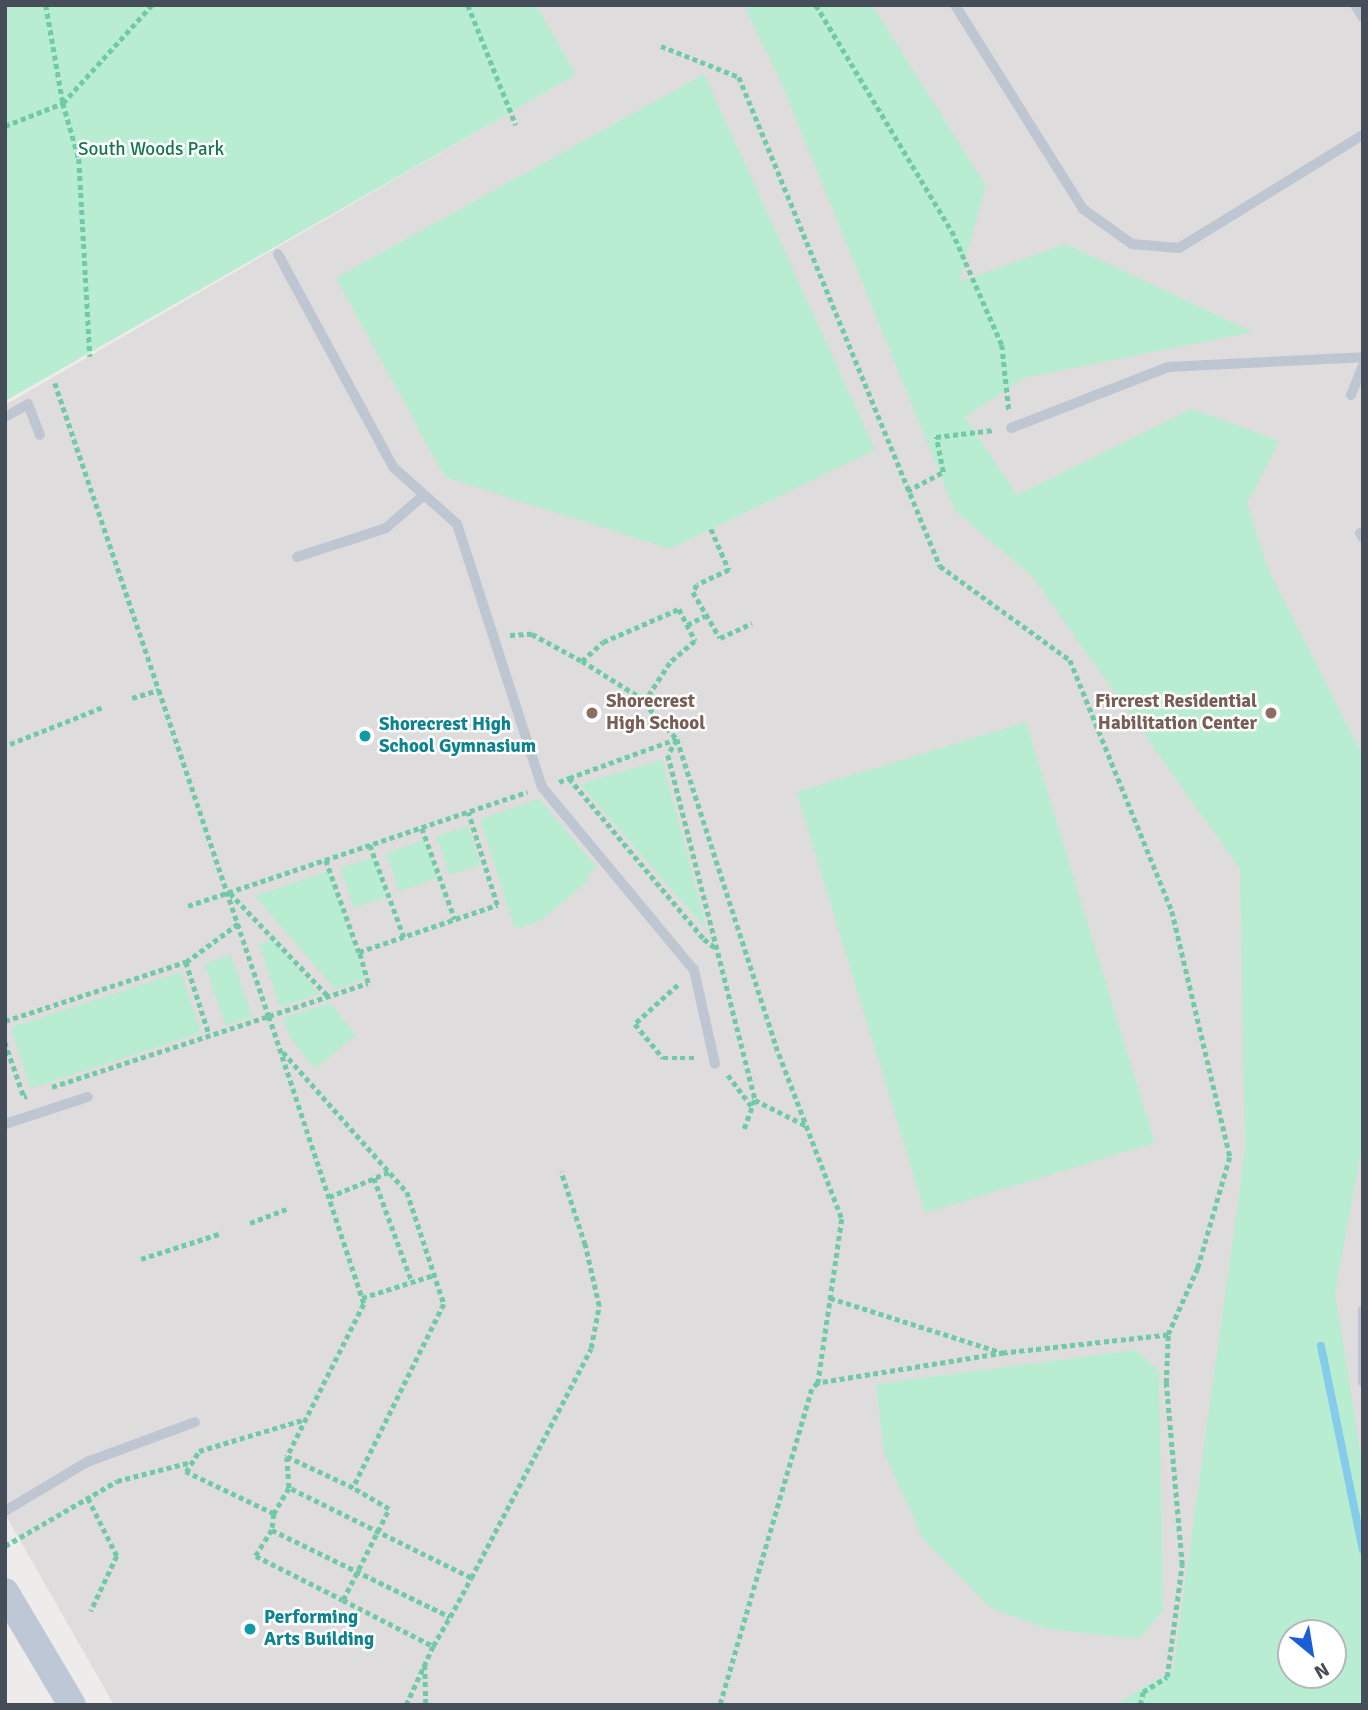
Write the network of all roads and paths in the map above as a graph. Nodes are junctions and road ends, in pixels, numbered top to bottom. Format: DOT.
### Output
graph roads {
  1 [pos="46,5"];
  2 [pos="152,5"];
  3 [pos="468,5"];
  4 [pos="817,5"];
  5 [pos="955,5"];
  6 [pos="1355,5"];
  7 [pos="1363,18"];
  8 [pos="661,47"];
  9 [pos="63,103"];
  10 [pos="516,124"];
  11 [pos="5,126"];
  12 [pos="1363,135"];
  13 [pos="278,254"];
  14 [pos="90,357"];
  15 [pos="1363,357"];
  16 [pos="1363,366"];
  17 [pos="55,383"];
  18 [pos="1351,394"];
  19 [pos="5,417"];
  20 [pos="1011,428"];
  21 [pos="40,435"];
  22 [pos="907,491"];
  23 [pos="424,495"];
  24 [pos="711,529"];
  25 [pos="297,557"];
  26 [pos="705,616"];
  27 [pos="752,623"];
  28 [pos="687,625"];
  29 [pos="494,635"];
  30 [pos="582,661"];
  31 [pos="159,690"];
  32 [pos="132,698"];
  33 [pos="644,703"];
  34 [pos="103,707"];
  35 [pos="677,739"];
  36 [pos="10,744"];
  37 [pos="569,778"];
  38 [pos="542,787"];
  39 [pos="468,812"];
  40 [pos="422,828"];
  41 [pos="370,845"];
  42 [pos="326,860"];
  43 [pos="229,893"];
  44 [pos="188,906"];
  45 [pos="455,919"];
  46 [pos="239,923"];
  47 [pos="404,937"];
  48 [pos="717,949"];
  49 [pos="359,952"];
  50 [pos="186,962"];
  51 [pos="678,985"];
  52 [pos="329,997"];
  53 [pos="269,1016"];
  54 [pos="5,1021"];
  55 [pos="209,1034"];
  56 [pos="5,1042"];
  57 [pos="280,1049"];
  58 [pos="715,1064"];
  59 [pos="50,1088"];
  60 [pos="37,1093"];
  61 [pos="88,1097"];
  62 [pos="755,1100"];
  63 [pos="752,1107"];
  64 [pos="5,1125"];
  65 [pos="807,1126"];
  66 [pos="744,1131"];
  67 [pos="389,1172"];
  68 [pos="561,1172"];
  69 [pos="374,1178"];
  70 [pos="328,1197"];
  71 [pos="286,1209"];
  72 [pos="250,1223"];
  73 [pos="222,1233"];
  74 [pos="141,1259"];
  75 [pos="434,1275"];
  76 [pos="412,1282"];
  77 [pos="362,1298"];
  78 [pos="830,1298"];
  79 [pos="1362,1317"];
  80 [pos="1168,1335"];
  81 [pos="1004,1353"];
  82 [pos="1363,1382"];
  83 [pos="818,1383"];
  84 [pos="306,1419"];
  85 [pos="195,1422"];
  86 [pos="287,1457"];
  87 [pos="192,1462"];
  88 [pos="289,1488"];
  89 [pos="353,1488"];
  90 [pos="88,1498"];
  91 [pos="5,1511"];
  92 [pos="274,1514"];
  93 [pos="272,1530"];
  94 [pos="378,1531"];
  95 [pos="5,1546"];
  96 [pos="358,1571"];
  97 [pos="471,1578"];
  98 [pos="5,1592"];
  99 [pos="343,1600"];
  100 [pos="91,1611"];
  101 [pos="450,1617"];
  102 [pos="433,1646"];
  103 [pos="425,1664"];
  104 [pos="72,1705"];
  105 [pos="406,1705"];
  106 [pos="426,1705"];
  107 [pos="720,1705"];
  108 [pos="1140,1705"];
  1 -- 9 [label="path"];
  2 -- 9 [label="path"];
  3 -- 10 [label="path"];
  4 -- 20 [label="path"];
  5 -- 12 [label="lane"];
  6 -- 7 [label="lane"];
  8 -- 22 [label="path"];
  9 -- 11 [label="path"];
  9 -- 14 [label="path"];
  13 -- 23 [label="lane"];
  15 -- 20 [label="lane"];
  16 -- 18 [label="lane"];
  17 -- 31 [label="path"];
  19 -- 21 [label="lane"];
  20 -- 22 [label="path"];
  22 -- 80 [label="path"];
  23 -- 25 [label="lane"];
  23 -- 29 [label="lane"];
  24 -- 26 [label="path"];
  26 -- 27 [label="path"];
  26 -- 28 [label="path"];
  28 -- 30 [label="path"];
  28 -- 33 [label="path"];
  29 -- 30 [label="path"];
  29 -- 38 [label="lane"];
  30 -- 33 [label="path"];
  31 -- 32 [label="path"];
  31 -- 43 [label="path"];
  33 -- 35 [label="path"];
  34 -- 36 [label="path"];
  35 -- 37 [label="path"];
  35 -- 48 [label="path"];
  35 -- 65 [label="path"];
  37 -- 38 [label="path"];
  37 -- 48 [label="path"];
  38 -- 39 [label="path"];
  38 -- 58 [label="lane"];
  39 -- 40 [label="path"];
  39 -- 45 [label="path"];
  40 -- 41 [label="path"];
  40 -- 45 [label="path"];
  41 -- 42 [label="path"];
  41 -- 47 [label="path"];
  42 -- 43 [label="path"];
  42 -- 49 [label="path"];
  43 -- 44 [label="path"];
  43 -- 46 [label="path"];
  43 -- 52 [label="path"];
  45 -- 47 [label="path"];
  46 -- 50 [label="path"];
  46 -- 53 [label="path"];
  47 -- 49 [label="path"];
  48 -- 62 [label="path"];
  49 -- 52 [label="path"];
  50 -- 54 [label="path"];
  50 -- 55 [label="path"];
  51 -- 58 [label="path"];
  52 -- 53 [label="path"];
  53 -- 55 [label="path"];
  53 -- 57 [label="path"];
  55 -- 59 [label="path"];
  56 -- 60 [label="path"];
  57 -- 67 [label="path"];
  57 -- 70 [label="path"];
  58 -- 63 [label="path"];
  61 -- 64 [label="lane"];
  62 -- 63 [label="path"];
  62 -- 65 [label="path"];
  63 -- 66 [label="path"];
  65 -- 78 [label="path"];
  67 -- 69 [label="path"];
  67 -- 75 [label="path"];
  68 -- 97 [label="path"];
  69 -- 70 [label="path"];
  69 -- 76 [label="path"];
  70 -- 77 [label="path"];
  71 -- 72 [label="path"];
  73 -- 74 [label="path"];
  75 -- 76 [label="path"];
  75 -- 89 [label="path"];
  76 -- 77 [label="path"];
  77 -- 84 [label="path"];
  78 -- 81 [label="path"];
  78 -- 83 [label="path"];
  79 -- 82 [label="lane"];
  80 -- 81 [label="path"];
  80 -- 108 [label="path"];
  81 -- 83 [label="path"];
  83 -- 107 [label="path"];
  84 -- 86 [label="path"];
  84 -- 87 [label="path"];
  85 -- 91 [label="lane"];
  86 -- 88 [label="path"];
  86 -- 89 [label="path"];
  87 -- 90 [label="path"];
  87 -- 92 [label="path"];
  88 -- 92 [label="path"];
  88 -- 94 [label="path"];
  89 -- 94 [label="path"];
  90 -- 95 [label="path"];
  90 -- 100 [label="path"];
  92 -- 93 [label="path"];
  93 -- 96 [label="path"];
  93 -- 99 [label="path"];
  94 -- 96 [label="path"];
  94 -- 97 [label="path"];
  96 -- 99 [label="path"];
  96 -- 101 [label="path"];
  97 -- 101 [label="path"];
  98 -- 104 [label="street"];
  99 -- 102 [label="path"];
  101 -- 102 [label="path"];
  102 -- 103 [label="path"];
  103 -- 105 [label="path"];
  103 -- 106 [label="path"];
}
